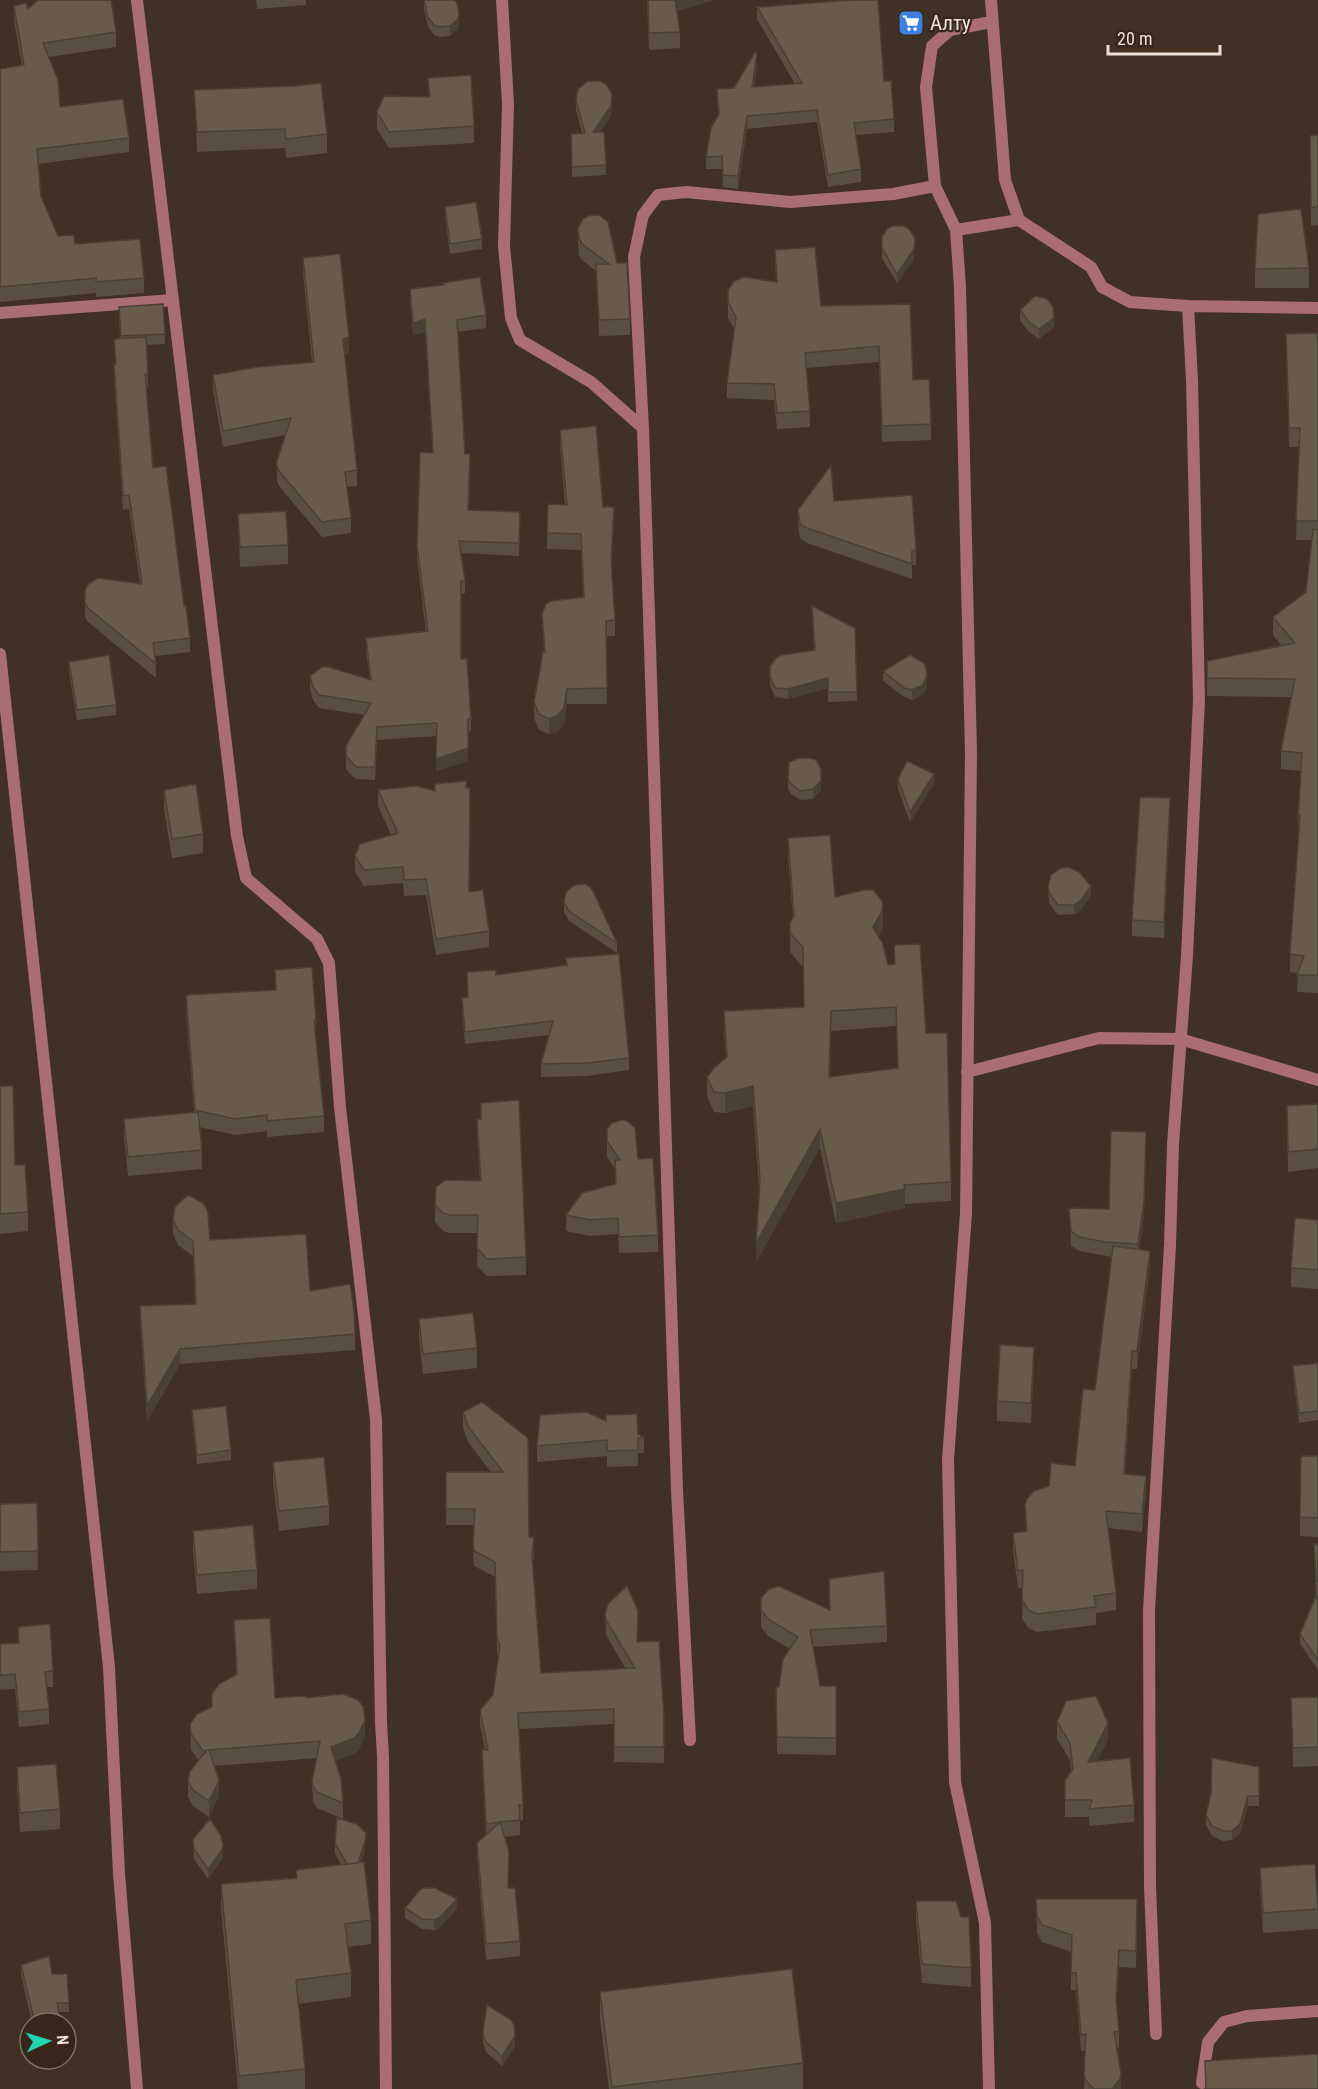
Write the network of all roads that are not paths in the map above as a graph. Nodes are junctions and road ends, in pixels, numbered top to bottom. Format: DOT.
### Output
graph roads {
  1 [pos="137,0"];
  2 [pos="502,0"];
  3 [pos="990,0"];
  4 [pos="991,22"];
  5 [pos="935,186"];
  6 [pos="1018,220"];
  7 [pos="956,230"];
  8 [pos="173,300"];
  9 [pos="1188,306"];
  10 [pos="1318,308"];
  11 [pos="0,313"];
  12 [pos="644,428"];
  13 [pos="0,654"];
  14 [pos="1180,1039"];
  15 [pos="967,1072"];
  16 [pos="1318,1080"];
  17 [pos="690,1740"];
  18 [pos="1318,2012"];
  19 [pos="1156,2034"];
  20 [pos="1202,2083"];
  21 [pos="137,2089"];
  22 [pos="386,2089"];
  23 [pos="989,2089"];
  1 -- 8 [label="street"];
  2 -- 12 [label="street"];
  3 -- 4 [label="street"];
  4 -- 5 [label="street"];
  4 -- 6 [label="street"];
  5 -- 7 [label="street"];
  5 -- 12 [label="street"];
  6 -- 7 [label="street"];
  6 -- 9 [label="street"];
  7 -- 15 [label="street"];
  8 -- 11 [label="street"];
  8 -- 22 [label="street"];
  9 -- 10 [label="street"];
  9 -- 14 [label="street"];
  12 -- 17 [label="street"];
  13 -- 21 [label="street"];
  14 -- 15 [label="street"];
  14 -- 16 [label="street"];
  14 -- 19 [label="street"];
  15 -- 23 [label="street"];
  18 -- 20 [label="street"];
}
